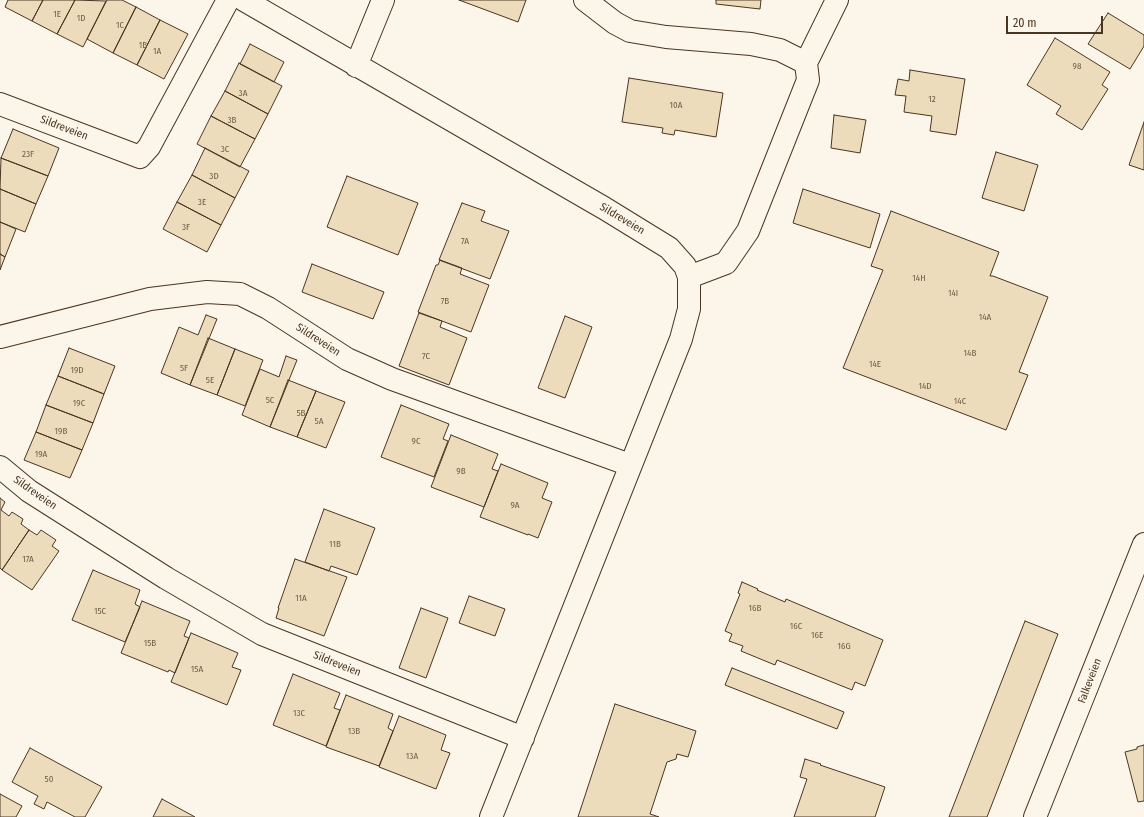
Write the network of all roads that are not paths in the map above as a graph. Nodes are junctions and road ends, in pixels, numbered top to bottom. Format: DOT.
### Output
graph roads {
  1 [pos="228,0"];
  2 [pos="244,0"];
  3 [pos="383,0"];
  4 [pos="585,0"];
  5 [pos="837,0"];
  6 [pos="806,63"];
  7 [pos="356,66"];
  8 [pos="0,104"];
  9 [pos="689,277"];
  10 [pos="0,337"];
  11 [pos="630,465"];
  12 [pos="0,467"];
  13 [pos="1144,544"];
  14 [pos="523,738"];
  15 [pos="491,817"];
  16 [pos="1035,817"];
  1 -- 8 [label="street, Sildreveien"];
  2 -- 7 [label="street, Sildreveien"];
  3 -- 7 [label="street"];
  4 -- 6 [label="street"];
  5 -- 6 [label="street"];
  6 -- 9 [label="street"];
  7 -- 9 [label="street, Sildreveien"];
  9 -- 11 [label="street, Sildreveien"];
  10 -- 11 [label="street, Sildreveien"];
  11 -- 14 [label="street, Sildreveien"];
  12 -- 14 [label="street, Sildreveien"];
  13 -- 16 [label="street, Falkeveien"];
  14 -- 15 [label="street, Sildreveien"];
}
